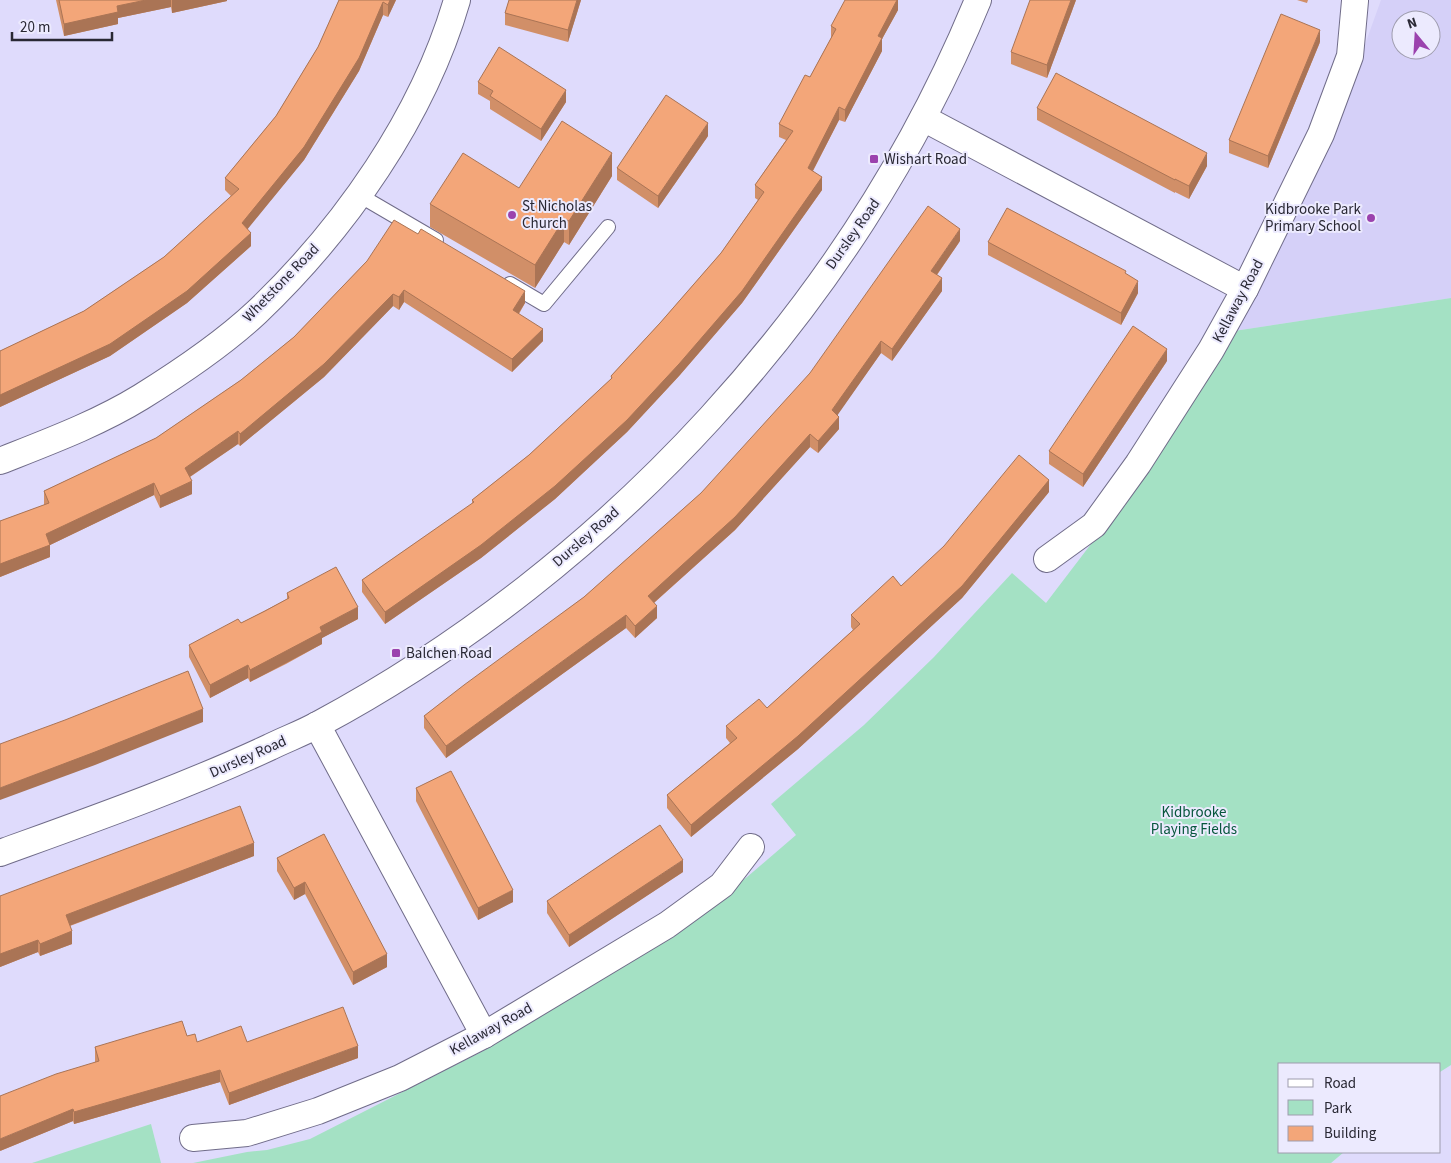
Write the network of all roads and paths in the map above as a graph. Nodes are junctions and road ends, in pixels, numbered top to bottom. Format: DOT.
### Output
graph roads {
  1 [pos="457,0"];
  2 [pos="978,0"];
  3 [pos="1354,1"];
  4 [pos="923,118"];
  5 [pos="359,195"];
  6 [pos="608,227"];
  7 [pos="451,249"];
  8 [pos="502,279"];
  9 [pos="1245,289"];
  10 [pos="0,461"];
  11 [pos="1047,559"];
  12 [pos="317,725"];
  13 [pos="751,847"];
  14 [pos="0,853"];
  15 [pos="484,1035"];
  16 [pos="193,1138"];
  1 -- 5 [label="street, Whetstone Road"];
  2 -- 4 [label="street, Dursley Road"];
  3 -- 9 [label="street, Kellaway Road"];
  4 -- 9 [label="street"];
  4 -- 12 [label="street, Dursley Road"];
  5 -- 7 [label="lane"];
  5 -- 10 [label="street, Whetstone Road"];
  6 -- 8 [label="lane"];
  9 -- 11 [label="street, Kellaway Road"];
  12 -- 14 [label="street, Dursley Road"];
  12 -- 15 [label="street"];
  13 -- 15 [label="street, Kellaway Road"];
  15 -- 16 [label="street, Kellaway Road"];
}
